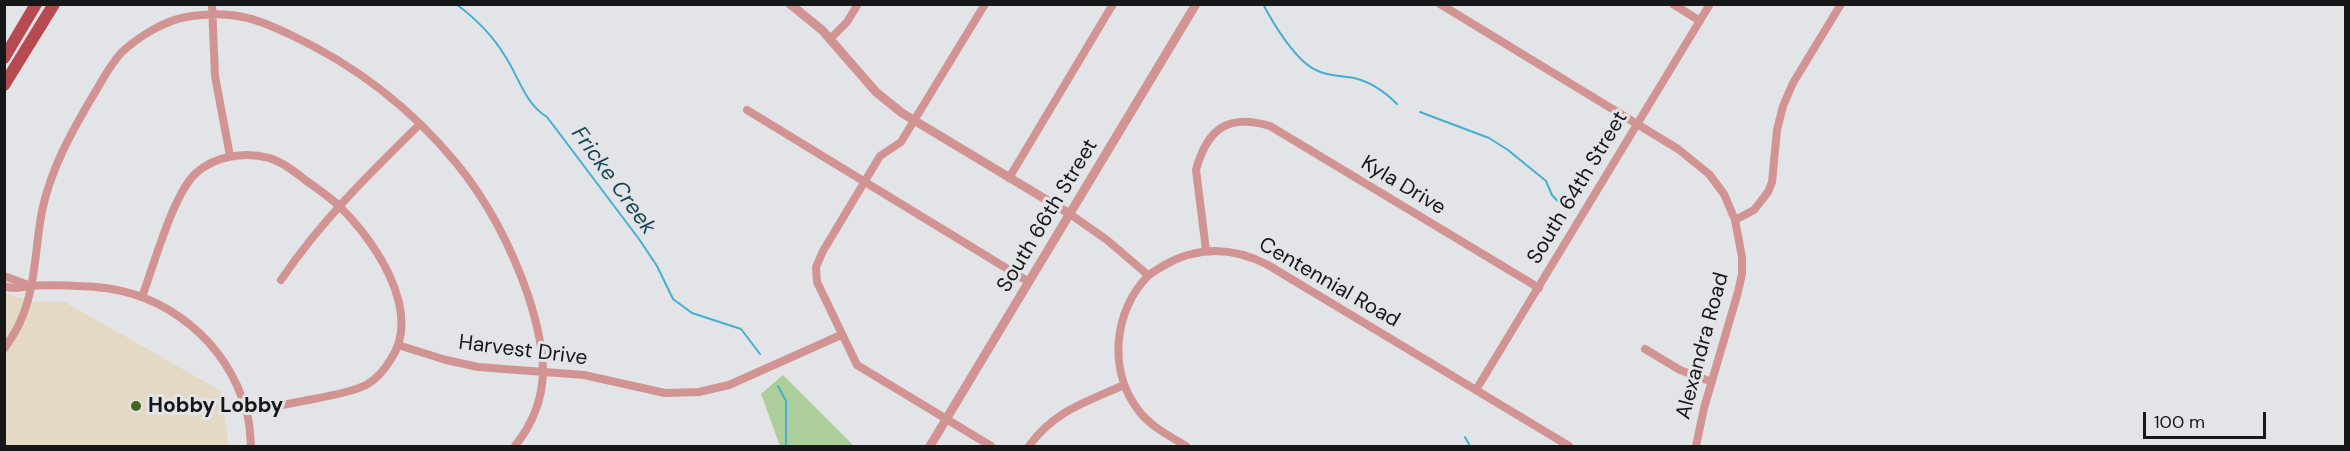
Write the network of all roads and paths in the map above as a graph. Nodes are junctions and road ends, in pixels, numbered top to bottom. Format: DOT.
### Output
graph roads {
  1 [pos="36,4"];
  2 [pos="54,4"];
  3 [pos="212,4"];
  4 [pos="790,4"];
  5 [pos="858,4"];
  6 [pos="985,4"];
  7 [pos="1113,4"];
  8 [pos="1196,4"];
  9 [pos="1440,4"];
  10 [pos="1673,4"];
  11 [pos="1710,4"];
  12 [pos="1841,4"];
  13 [pos="213,15"];
  14 [pos="1700,21"];
  15 [pos="830,39"];
  16 [pos="4,58"];
  17 [pos="4,85"];
  18 [pos="747,110"];
  19 [pos="914,121"];
  20 [pos="420,124"];
  21 [pos="1638,124"];
  22 [pos="230,156"];
  23 [pos="1009,178"];
  24 [pos="865,182"];
  25 [pos="339,206"];
  26 [pos="1070,214"];
  27 [pos="1735,220"];
  28 [pos="1206,250"];
  29 [pos="1148,275"];
  30 [pos="4,276"];
  31 [pos="281,280"];
  32 [pos="1029,282"];
  33 [pos="4,286"];
  34 [pos="31,286"];
  35 [pos="1539,288"];
  36 [pos="142,297"];
  37 [pos="841,335"];
  38 [pos="398,345"];
  39 [pos="4,349"];
  40 [pos="1645,349"];
  41 [pos="543,372"];
  42 [pos="1712,382"];
  43 [pos="1124,385"];
  44 [pos="1476,390"];
  45 [pos="247,411"];
  46 [pos="946,420"];
  47 [pos="251,447"];
  48 [pos="515,447"];
  49 [pos="930,447"];
  50 [pos="991,447"];
  51 [pos="1029,447"];
  52 [pos="1186,447"];
  53 [pos="1569,447"];
  54 [pos="1696,447"];
  1 -- 16 [label="main road"];
  2 -- 17 [label="main road"];
  3 -- 13 [label="street"];
  4 -- 15 [label="street"];
  5 -- 15 [label="street"];
  6 -- 19 [label="street"];
  7 -- 23 [label="street"];
  8 -- 26 [label="street, South 66th Street"];
  9 -- 21 [label="street, Alexandra Road"];
  10 -- 14 [label="street"];
  11 -- 14 [label="street, South 64th Street"];
  12 -- 27 [label="street"];
  13 -- 20 [label="street"];
  13 -- 22 [label="street"];
  13 -- 34 [label="street"];
  14 -- 21 [label="street, South 64th Street"];
  15 -- 19 [label="street"];
  18 -- 24 [label="street"];
  19 -- 23 [label="street"];
  19 -- 24 [label="street"];
  20 -- 25 [label="street"];
  20 -- 41 [label="street"];
  21 -- 27 [label="street, Alexandra Road"];
  21 -- 35 [label="street, South 64th Street"];
  22 -- 25 [label="street"];
  22 -- 36 [label="street"];
  23 -- 26 [label="street"];
  24 -- 32 [label="street"];
  24 -- 37 [label="street"];
  25 -- 31 [label="street"];
  25 -- 38 [label="street"];
  26 -- 29 [label="street"];
  26 -- 32 [label="street, South 66th Street"];
  27 -- 42 [label="street, Alexandra Road"];
  28 -- 29 [label="street, Centennial Road"];
  28 -- 35 [label="street, Kyla Drive"];
  28 -- 44 [label="street, Centennial Road"];
  29 -- 43 [label="street"];
  30 -- 34 [label="street"];
  32 -- 46 [label="street, South 66th Street"];
  33 -- 34 [label="street"];
  34 -- 36 [label="street"];
  34 -- 39 [label="street"];
  35 -- 44 [label="street, South 64th Street"];
  36 -- 45 [label="street"];
  37 -- 41 [label="street, Harvest Drive"];
  37 -- 46 [label="street"];
  38 -- 41 [label="street, Harvest Drive"];
  38 -- 45 [label="street"];
  40 -- 42 [label="street"];
  41 -- 48 [label="street"];
  42 -- 54 [label="street, Alexandra Road"];
  43 -- 51 [label="street"];
  43 -- 52 [label="street"];
  44 -- 53 [label="street, Centennial Road"];
  45 -- 47 [label="street"];
  46 -- 49 [label="street, South 66th Street"];
  46 -- 50 [label="street"];
}
